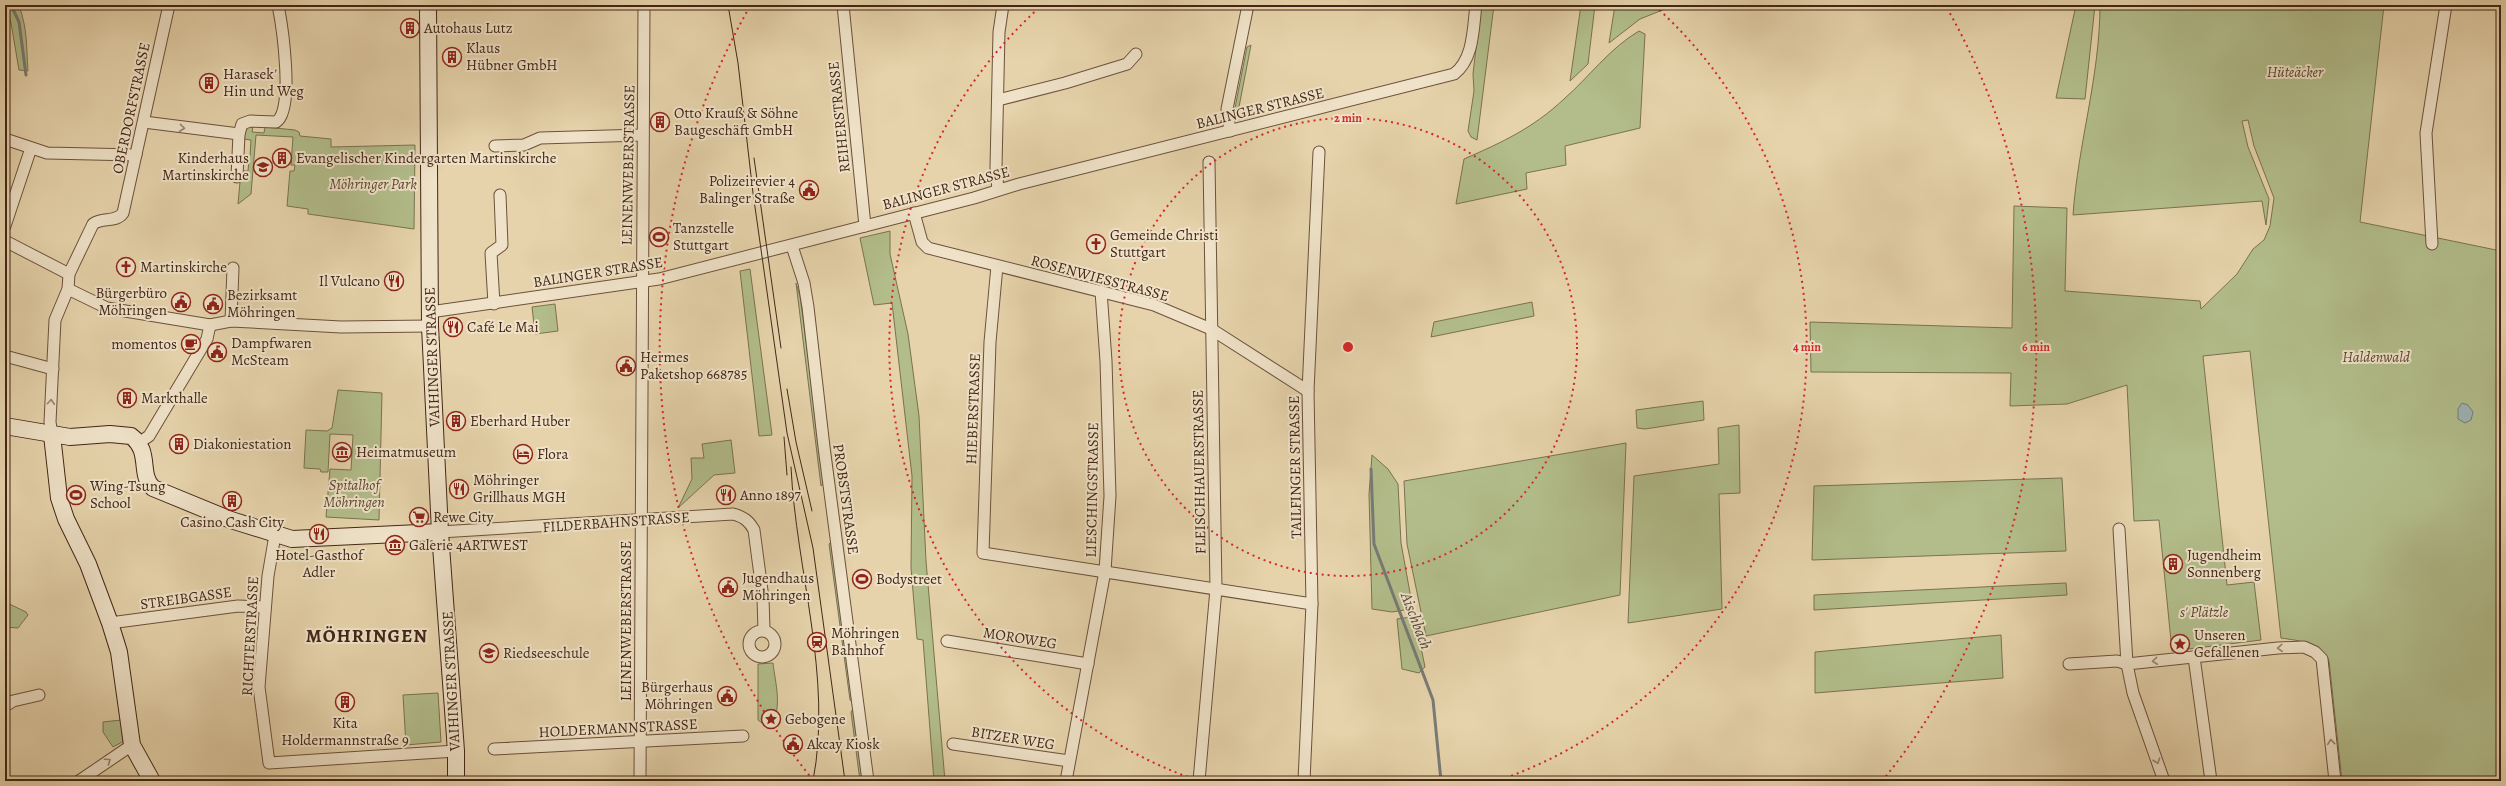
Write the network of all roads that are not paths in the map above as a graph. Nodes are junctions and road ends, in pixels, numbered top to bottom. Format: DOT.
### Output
graph roads {
  1 [pos="169,5"];
  2 [pos="278,5"];
  3 [pos="428,5"];
  4 [pos="644,5"];
  5 [pos="843,5"];
  6 [pos="1003,5"];
  7 [pos="1248,5"];
  8 [pos="1476,5"];
  9 [pos="2446,5"];
  10 [pos="1136,54"];
  11 [pos="998,100"];
  12 [pos="144,122"];
  13 [pos="1230,130"];
  14 [pos="239,134"];
  15 [pos="643,135"];
  16 [pos="5,139"];
  17 [pos="495,146"];
  18 [pos="31,148"];
  19 [pos="1319,152"];
  20 [pos="136,155"];
  21 [pos="1209,162"];
  22 [pos="237,177"];
  23 [pos="998,190"];
  24 [pos="500,195"];
  25 [pos="914,213"];
  26 [pos="5,226"];
  27 [pos="865,226"];
  28 [pos="5,241"];
  29 [pos="2432,244"];
  30 [pos="792,246"];
  31 [pos="997,266"];
  32 [pos="233,268"];
  33 [pos="69,274"];
  34 [pos="642,283"];
  35 [pos="68,289"];
  36 [pos="1101,291"];
  37 [pos="494,304"];
  38 [pos="430,319"];
  39 [pos="231,321"];
  40 [pos="210,325"];
  41 [pos="1211,329"];
  42 [pos="5,356"];
  43 [pos="53,369"];
  44 [pos="1308,391"];
  45 [pos="5,426"];
  46 [pos="52,435"];
  47 [pos="140,442"];
  48 [pos="641,521"];
  49 [pos="2119,529"];
  50 [pos="440,532"];
  51 [pos="275,535"];
  52 [pos="1105,571"];
  53 [pos="1216,589"];
  54 [pos="1312,604"];
  55 [pos="265,607"];
  56 [pos="110,623"];
  57 [pos="764,630"];
  58 [pos="947,641"];
  59 [pos="2194,656"];
  60 [pos="1088,664"];
  61 [pos="2069,664"];
  62 [pos="2127,664"];
  63 [pos="39,695"];
  64 [pos="5,706"];
  65 [pos="743,736"];
  66 [pos="640,742"];
  67 [pos="953,744"];
  68 [pos="132,745"];
  69 [pos="494,749"];
  70 [pos="456,751"];
  71 [pos="1069,761"];
  72 [pos="79,781"];
  73 [pos="152,781"];
  74 [pos="456,781"];
  75 [pos="640,781"];
  76 [pos="868,781"];
  77 [pos="1066,781"];
  78 [pos="1199,781"];
  79 [pos="1304,781"];
  80 [pos="2164,781"];
  81 [pos="2211,781"];
  82 [pos="2335,781"];
  1 -- 12 [label="street, OBERDORFSTRASSE"];
  2 -- 14 [label="street"];
  3 -- 38 [label="main road, VAIHINGER STRASSE"];
  4 -- 15 [label="street, LEINENWEBERSTRASSE"];
  5 -- 27 [label="street, REIHERSTRASSE"];
  6 -- 11 [label="street"];
  7 -- 13 [label="street"];
  8 -- 13 [label="street, BALINGER STRASSE"];
  9 -- 29 [label="street"];
  10 -- 11 [label="street"];
  11 -- 23 [label="street"];
  12 -- 14 [label="street, one-way"];
  12 -- 20 [label="street, OBERDORFSTRASSE"];
  13 -- 23 [label="street, BALINGER STRASSE"];
  14 -- 22 [label="street"];
  15 -- 17 [label="street"];
  15 -- 34 [label="street, LEINENWEBERSTRASSE"];
  16 -- 18 [label="street"];
  18 -- 20 [label="street"];
  18 -- 26 [label="street"];
  19 -- 44 [label="street, TAILFINGER STRASSE"];
  20 -- 33 [label="street, OBERDORFSTRASSE"];
  21 -- 41 [label="street, FLEISCHHAUERSTRASSE"];
  23 -- 25 [label="street, BALINGER STRASSE"];
  24 -- 37 [label="street"];
  25 -- 27 [label="street, BALINGER STRASSE"];
  25 -- 31 [label="street, ROSENWIESSTRASSE"];
  27 -- 30 [label="street, BALINGER STRASSE"];
  28 -- 33 [label="street"];
  30 -- 34 [label="street, BALINGER STRASSE"];
  30 -- 76 [label="street, PROBSTSTRASSE"];
  31 -- 36 [label="street, ROSENWIESSTRASSE"];
  31 -- 52 [label="street, HIEBERSTRASSE"];
  32 -- 39 [label="street"];
  33 -- 35 [label="street"];
  34 -- 37 [label="street, BALINGER STRASSE"];
  34 -- 48 [label="street, LEINENWEBERSTRASSE"];
  35 -- 40 [label="street, BALINGER STRASSE"];
  35 -- 43 [label="street"];
  36 -- 41 [label="street, ROSENWIESSTRASSE"];
  36 -- 52 [label="street, LIESCHINGSTRASSE"];
  37 -- 38 [label="street, BALINGER STRASSE"];
  38 -- 39 [label="street, BALINGER STRASSE"];
  38 -- 50 [label="main road, VAIHINGER STRASSE"];
  39 -- 40 [label="street, BALINGER STRASSE"];
  40 -- 47 [label="street"];
  41 -- 44 [label="street, ROSENWIESSTRASSE"];
  41 -- 53 [label="street, FLEISCHHAUERSTRASSE"];
  42 -- 43 [label="street"];
  46 -- 43 [label="street, one-way"];
  44 -- 54 [label="street, TAILFINGER STRASSE"];
  45 -- 46 [label="main road"];
  46 -- 47 [label="main road"];
  46 -- 56 [label="main road"];
  47 -- 51 [label="main road, FILDERBAHNSTRASSE"];
  48 -- 50 [label="street, FILDERBAHNSTRASSE"];
  48 -- 57 [label="street, FILDERBAHNSTRASSE"];
  48 -- 66 [label="street, LEINENWEBERSTRASSE"];
  49 -- 62 [label="street"];
  50 -- 51 [label="main road, FILDERBAHNSTRASSE"];
  50 -- 70 [label="main road, VAIHINGER STRASSE"];
  51 -- 55 [label="street, RICHTERSTRASSE"];
  52 -- 53 [label="street"];
  52 -- 60 [label="street, LIESCHINGSTRASSE"];
  53 -- 54 [label="street"];
  53 -- 78 [label="street, FLEISCHHAUERSTRASSE"];
  54 -- 79 [label="street, TAILFINGER STRASSE"];
  55 -- 56 [label="street, STREIBGASSE"];
  55 -- 70 [label="street, RICHTERSTRASSE"];
  56 -- 68 [label="main road"];
  58 -- 60 [label="street, MOROWEG"];
  59 -- 62 [label="street, one-way"];
  59 -- 81 [label="street"];
  82 -- 59 [label="street, one-way"];
  60 -- 71 [label="street, LIESCHINGSTRASSE"];
  61 -- 62 [label="street"];
  62 -- 80 [label="street, one-way"];
  63 -- 64 [label="street"];
  65 -- 66 [label="street, HOLDERMANNSTRASSE"];
  66 -- 69 [label="street, HOLDERMANNSTRASSE"];
  66 -- 75 [label="street, LEINENWEBERSTRASSE"];
  67 -- 71 [label="street, BITZER WEG"];
  72 -- 68 [label="street, one-way"];
  68 -- 73 [label="main road"];
  70 -- 74 [label="main road, VAIHINGER STRASSE"];
  71 -- 77 [label="street, LIESCHINGSTRASSE"];
}
